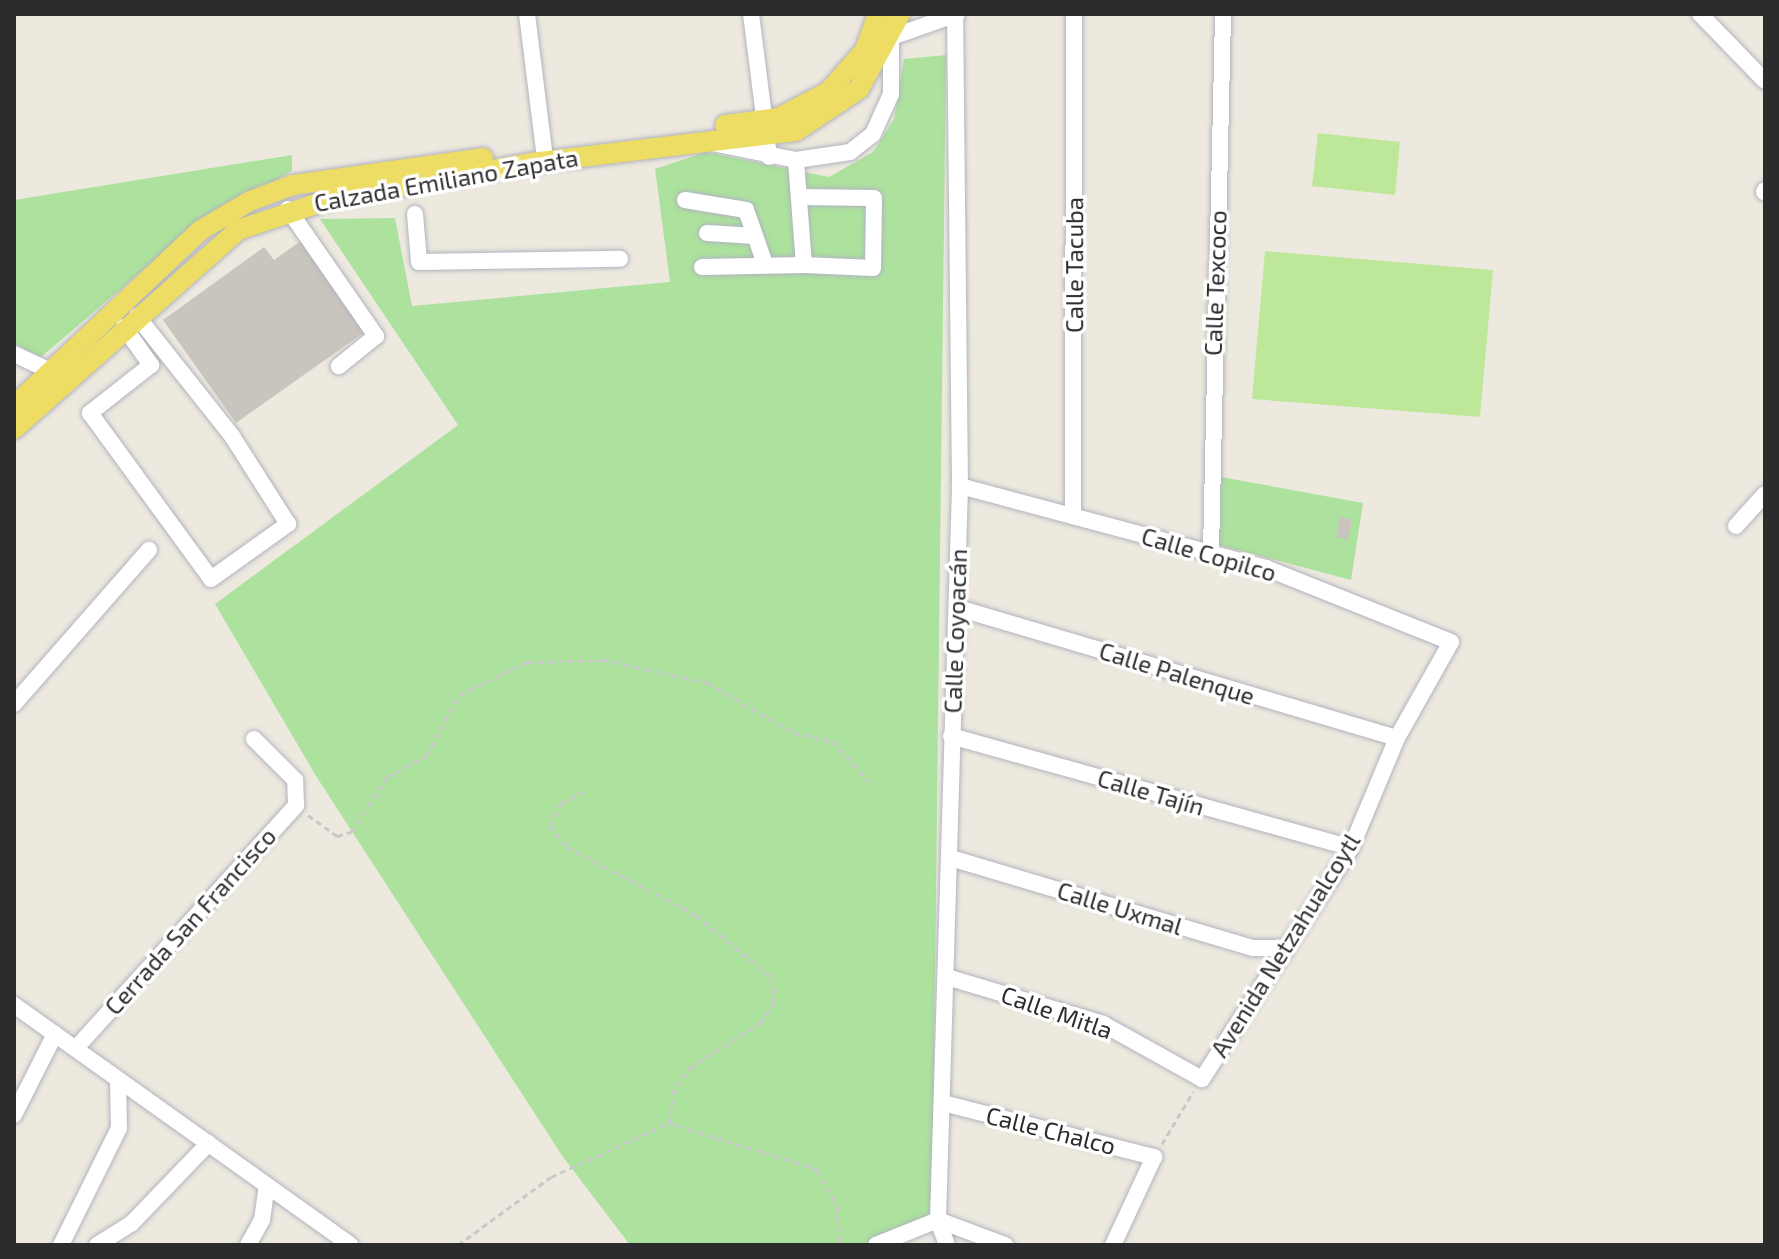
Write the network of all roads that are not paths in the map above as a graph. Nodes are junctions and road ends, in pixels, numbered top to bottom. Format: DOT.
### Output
graph roads {
  1 [pos="527,14"];
  2 [pos="751,14"];
  3 [pos="878,14"];
  4 [pos="900,14"];
  5 [pos="956,14"];
  6 [pos="1074,14"];
  7 [pos="1223,14"];
  8 [pos="1700,14"];
  9 [pos="934,16"];
  10 [pos="891,39"];
  11 [pos="1765,81"];
  12 [pos="765,127"];
  13 [pos="703,139"];
  14 [pos="544,150"];
  15 [pos="769,157"];
  16 [pos="796,160"];
  17 [pos="801,197"];
  18 [pos="685,200"];
  19 [pos="288,209"];
  20 [pos="415,214"];
  21 [pos="707,233"];
  22 [pos="755,236"];
  23 [pos="620,259"];
  24 [pos="764,261"];
  25 [pos="804,265"];
  26 [pos="702,267"];
  27 [pos="130,322"];
  28 [pos="14,354"];
  29 [pos="339,366"];
  30 [pos="48,370"];
  31 [pos="14,406"];
  32 [pos="14,429"];
  33 [pos="960,486"];
  34 [pos="1765,494"];
  35 [pos="1073,516"];
  36 [pos="1736,526"];
  37 [pos="149,550"];
  38 [pos="1211,552"];
  39 [pos="958,608"];
  40 [pos="1451,642"];
  41 [pos="14,704"];
  42 [pos="951,736"];
  43 [pos="1397,738"];
  44 [pos="254,739"];
  45 [pos="1351,848"];
  46 [pos="954,859"];
  47 [pos="1287,948"];
  48 [pos="950,978"];
  49 [pos="14,1005"];
  50 [pos="55,1034"];
  51 [pos="76,1048"];
  52 [pos="1202,1079"];
  53 [pos="118,1081"];
  54 [pos="947,1104"];
  55 [pos="14,1115"];
  56 [pos="209,1143"];
  57 [pos="267,1186"];
  58 [pos="938,1220"];
  59 [pos="61,1245"];
  60 [pos="97,1245"];
  61 [pos="248,1245"];
  62 [pos="350,1245"];
  63 [pos="876,1245"];
  64 [pos="947,1245"];
  65 [pos="1005,1245"];
  66 [pos="1113,1245"];
  1 -- 14 [label="street"];
  2 -- 12 [label="street"];
  3 -- 12 [label="main road, Calzada Emiliano Zapata"];
  4 -- 10 [label="main road, Calzada Emiliano Zapata"];
  5 -- 9 [label="street"];
  5 -- 33 [label="street, Calle Coyoacán"];
  6 -- 35 [label="street, Calle Tacuba"];
  7 -- 38 [label="street, Calle Texcoco"];
  8 -- 11 [label="street"];
  9 -- 10 [label="street"];
  10 -- 12 [label="main road, Calzada Emiliano Zapata"];
  10 -- 16 [label="street"];
  12 -- 13 [label="main road, Calzada Emiliano Zapata"];
  12 -- 14 [label="main road, Calzada Emiliano Zapata"];
  12 -- 15 [label="street"];
  13 -- 15 [label="street"];
  13 -- 19 [label="main road, Calzada Emiliano Zapata"];
  14 -- 30 [label="main road, Calzada Emiliano Zapata"];
  15 -- 16 [label="street"];
  16 -- 17 [label="street"];
  17 -- 25 [label="street"];
  17 -- 25 [label="street"];
  18 -- 22 [label="street"];
  19 -- 27 [label="main road, Calzada Emiliano Zapata"];
  19 -- 29 [label="street"];
  20 -- 23 [label="street"];
  21 -- 22 [label="street"];
  22 -- 24 [label="street"];
  24 -- 25 [label="street"];
  24 -- 26 [label="street"];
  27 -- 27 [label="street"];
  27 -- 32 [label="main road, Calzada Emiliano Zapata"];
  28 -- 30 [label="street"];
  30 -- 31 [label="main road, Calzada Emiliano Zapata"];
  33 -- 35 [label="street, Calle Copilco"];
  33 -- 39 [label="street, Calle Coyoacán"];
  34 -- 36 [label="street"];
  35 -- 38 [label="street, Calle Copilco"];
  37 -- 41 [label="street"];
  38 -- 40 [label="street, Calle Copilco"];
  39 -- 42 [label="street, Calle Coyoacán"];
  39 -- 43 [label="street, Calle Palenque"];
  40 -- 43 [label="street, Avenida Netzahualcoytl"];
  42 -- 45 [label="street, Calle Tajín"];
  42 -- 46 [label="street, Calle Coyoacán"];
  43 -- 45 [label="street, Avenida Netzahualcoytl"];
  44 -- 51 [label="street, Cerrada San Francisco"];
  45 -- 47 [label="street, Avenida Netzahualcoytl"];
  46 -- 47 [label="street, Calle Uxmal"];
  46 -- 48 [label="street, Calle Coyoacán"];
  47 -- 52 [label="street, Avenida Netzahualcoytl"];
  48 -- 52 [label="street, Calle Mitla"];
  48 -- 54 [label="street, Calle Coyoacán"];
  49 -- 50 [label="street"];
  50 -- 51 [label="street"];
  50 -- 55 [label="street"];
  51 -- 53 [label="street"];
  53 -- 56 [label="street"];
  53 -- 59 [label="street"];
  54 -- 58 [label="street, Calle Coyoacán"];
  54 -- 66 [label="street, Calle Chalco"];
  56 -- 57 [label="street"];
  56 -- 60 [label="street"];
  57 -- 61 [label="street"];
  57 -- 62 [label="street"];
  58 -- 63 [label="street"];
  58 -- 64 [label="street, Calle Coyoacán"];
  58 -- 65 [label="street"];
}
